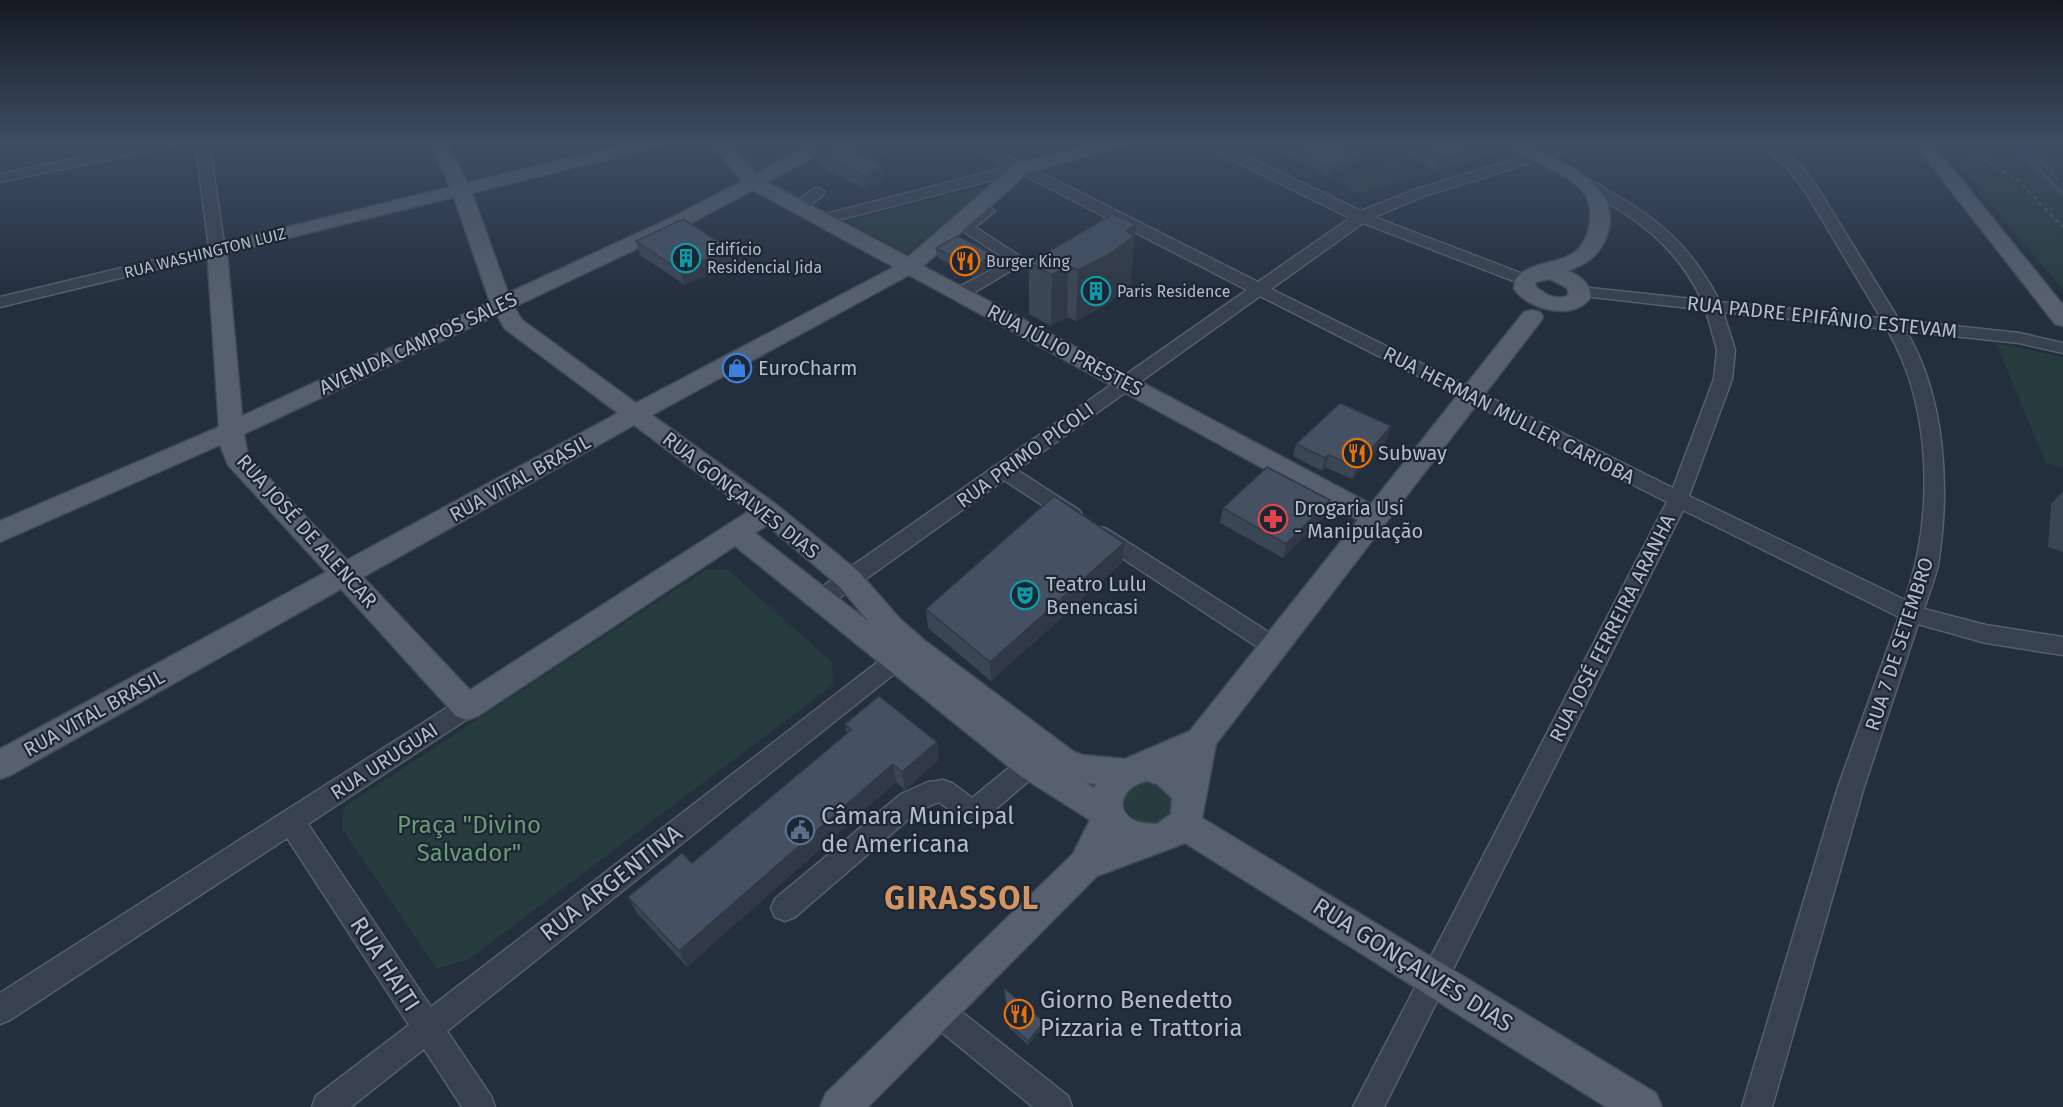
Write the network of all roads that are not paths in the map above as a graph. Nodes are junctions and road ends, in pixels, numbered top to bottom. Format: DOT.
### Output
graph roads {
  1 [pos="209,194"];
  2 [pos="442,194"];
  3 [pos="463,194"];
  4 [pos="733,194"];
  5 [pos="774,194"];
  6 [pos="816,194"];
  7 [pos="922,194"];
  8 [pos="993,194"];
  9 [pos="1072,194"];
  10 [pos="1313,194"];
  11 [pos="1417,194"];
  12 [pos="1593,194"];
  13 [pos="1603,194"];
  14 [pos="1814,194"];
  15 [pos="1963,194"];
  16 [pos="799,207"];
  17 [pos="987,211"];
  18 [pos="1361,217"];
  19 [pos="684,219"];
  20 [pos="823,219"];
  21 [pos="217,250"];
  22 [pos="1580,259"];
  23 [pos="909,267"];
  24 [pos="1527,279"];
  25 [pos="1258,289"];
  26 [pos="959,294"];
  27 [pos="1577,294"];
  28 [pos="0,303"];
  29 [pos="501,303"];
  30 [pos="1713,305"];
  31 [pos="1532,317"];
  32 [pos="2063,319"];
  33 [pos="1895,325"];
  34 [pos="2063,348"];
  35 [pos="1125,383"];
  36 [pos="1472,396"];
  37 [pos="635,414"];
  38 [pos="233,430"];
  39 [pos="1003,470"];
  40 [pos="1678,500"];
  41 [pos="768,512"];
  42 [pos="1375,518"];
  43 [pos="0,532"];
  44 [pos="736,533"];
  45 [pos="346,575"];
  46 [pos="849,579"];
  47 [pos="820,600"];
  48 [pos="1911,613"];
  49 [pos="1274,646"];
  50 [pos="2063,646"];
  51 [pos="896,660"];
  52 [pos="467,707"];
  53 [pos="1201,740"];
  54 [pos="0,765"];
  55 [pos="1029,765"];
  56 [pos="1129,770"];
  57 [pos="1110,815"];
  58 [pos="291,821"];
  59 [pos="1176,822"];
  60 [pos="1085,865"];
  61 [pos="785,908"];
  62 [pos="1434,977"];
  63 [pos="0,1010"];
  64 [pos="938,1011"];
  65 [pos="427,1028"];
  66 [pos="327,1107"];
  67 [pos="480,1107"];
  68 [pos="840,1107"];
  69 [pos="1057,1107"];
  70 [pos="1368,1107"];
  71 [pos="1642,1107"];
  72 [pos="1757,1107"];
  1 -- 21 [label="street, RUA JOSÉ DE ALENCAR"];
  2 -- 21 [label="main road, RUA WASHINGTON LUIZ"];
  3 -- 29 [label="main road, RUA GONÇALVES DIAS"];
  4 -- 19 [label="main road, AVENIDA CAMPOS SALES"];
  5 -- 16 [label="main road, RUA JÚLIO PRESTES"];
  6 -- 16 [label="street"];
  7 -- 20 [label="street"];
  8 -- 23 [label="main road, RUA VITAL BRASIL"];
  9 -- 25 [label="street, RUA HERMAN MULLER CARIOBA"];
  10 -- 18 [label="street"];
  11 -- 18 [label="street, RUA PRIMO PICOLI"];
  12 -- 22 [label="main road"];
  13 -- 30 [label="street, RUA JOSÉ FERREIRA ARANHA"];
  14 -- 33 [label="street, RUA 7 DE SETEMBRO"];
  15 -- 32 [label="main road"];
  16 -- 19 [label="main road"];
  16 -- 20 [label="main road, RUA JÚLIO PRESTES"];
  17 -- 26 [label="street"];
  18 -- 24 [label="street"];
  18 -- 25 [label="street, RUA PRIMO PICOLI"];
  19 -- 29 [label="main road, AVENIDA CAMPOS SALES"];
  20 -- 23 [label="main road, RUA JÚLIO PRESTES"];
  21 -- 28 [label="street, RUA WASHINGTON LUIZ"];
  21 -- 38 [label="main road, RUA JOSÉ DE ALENCAR"];
  22 -- 24 [label="main road"];
  22 -- 27 [label="main road"];
  23 -- 26 [label="main road, RUA JÚLIO PRESTES"];
  23 -- 37 [label="main road, RUA VITAL BRASIL"];
  24 -- 27 [label="main road"];
  24 -- 27 [label="main road"];
  24 -- 31 [label="main road"];
  25 -- 35 [label="street, RUA PRIMO PICOLI"];
  25 -- 36 [label="street, RUA HERMAN MULLER CARIOBA"];
  26 -- 35 [label="main road, RUA JÚLIO PRESTES"];
  27 -- 30 [label="street, RUA PADRE EPIFÂNIO ESTEVAM"];
  27 -- 31 [label="main road"];
  29 -- 37 [label="main road, RUA GONÇALVES DIAS"];
  29 -- 38 [label="main road, AVENIDA CAMPOS SALES"];
  30 -- 33 [label="street, RUA PADRE EPIFÂNIO ESTEVAM"];
  30 -- 40 [label="street, RUA JOSÉ FERREIRA ARANHA"];
  31 -- 36 [label="main road"];
  33 -- 34 [label="street, RUA PADRE EPIFÂNIO ESTEVAM"];
  33 -- 48 [label="street, RUA 7 DE SETEMBRO"];
  35 -- 39 [label="street, RUA PRIMO PICOLI"];
  35 -- 42 [label="main road, RUA JÚLIO PRESTES"];
  36 -- 40 [label="street, RUA HERMAN MULLER CARIOBA"];
  36 -- 42 [label="main road"];
  37 -- 41 [label="main road, RUA GONÇALVES DIAS"];
  37 -- 45 [label="main road, RUA VITAL BRASIL"];
  38 -- 43 [label="main road, AVENIDA CAMPOS SALES"];
  38 -- 45 [label="main road, RUA JOSÉ DE ALENCAR"];
  39 -- 46 [label="street, RUA PRIMO PICOLI"];
  39 -- 49 [label="street"];
  40 -- 48 [label="street, RUA HERMAN MULLER CARIOBA"];
  40 -- 62 [label="street, RUA JOSÉ FERREIRA ARANHA"];
  41 -- 44 [label="main road, RUA URUGUAI"];
  41 -- 46 [label="main road, RUA GONÇALVES DIAS"];
  42 -- 49 [label="main road"];
  44 -- 47 [label="main road, RUA GONÇALVES DIAS"];
  44 -- 52 [label="main road, RUA URUGUAI"];
  45 -- 52 [label="main road, RUA JOSÉ DE ALENCAR"];
  45 -- 54 [label="main road, RUA VITAL BRASIL"];
  46 -- 47 [label="street, RUA PRIMO PICOLI"];
  46 -- 56 [label="main road, RUA GONÇALVES DIAS"];
  47 -- 51 [label="main road, RUA GONÇALVES DIAS"];
  48 -- 50 [label="street, RUA HERMAN MULLER CARIOBA"];
  48 -- 72 [label="street, RUA 7 DE SETEMBRO"];
  49 -- 53 [label="main road"];
  51 -- 55 [label="main road, RUA GONÇALVES DIAS"];
  51 -- 65 [label="street, RUA ARGENTINA"];
  52 -- 58 [label="street, RUA URUGUAI"];
  53 -- 56 [label="main road"];
  53 -- 59 [label="main road"];
  55 -- 57 [label="main road, RUA GONÇALVES DIAS"];
  55 -- 61 [label="street"];
  56 -- 57 [label="main road"];
  56 -- 59 [label="main road"];
  57 -- 59 [label="main road"];
  57 -- 60 [label="main road"];
  58 -- 63 [label="street, RUA URUGUAI"];
  58 -- 65 [label="street, RUA HAITI"];
  59 -- 60 [label="main road"];
  59 -- 62 [label="main road, RUA GONÇALVES DIAS"];
  60 -- 64 [label="main road"];
  62 -- 70 [label="street, RUA JOSÉ FERREIRA ARANHA"];
  62 -- 71 [label="main road, RUA GONÇALVES DIAS"];
  64 -- 68 [label="main road"];
  64 -- 69 [label="street"];
  65 -- 66 [label="street, RUA ARGENTINA"];
  65 -- 67 [label="street, RUA HAITI"];
}
